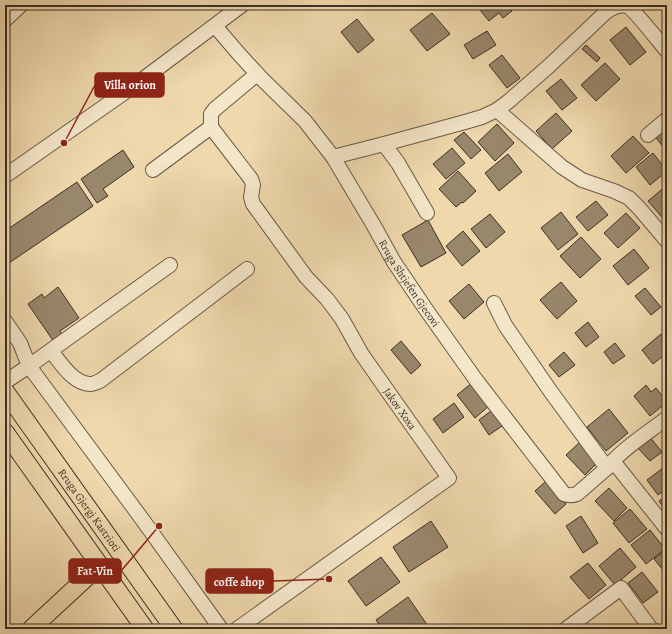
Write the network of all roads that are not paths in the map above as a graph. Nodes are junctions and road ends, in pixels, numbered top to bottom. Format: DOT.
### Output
graph roads {
  1 [pos="242,5"];
  2 [pos="17,6"];
  3 [pos="5,20"];
  4 [pos="215,26"];
  5 [pos="667,51"];
  6 [pos="258,74"];
  7 [pos="497,110"];
  8 [pos="667,119"];
  9 [pos="211,127"];
  10 [pos="648,135"];
  11 [pos="384,144"];
  12 [pos="333,157"];
  13 [pos="153,170"];
  14 [pos="5,176"];
  15 [pos="427,213"];
  16 [pos="667,241"];
  17 [pos="170,265"];
  18 [pos="247,269"];
  19 [pos="494,303"];
  20 [pos="5,321"];
  21 [pos="51,351"];
  22 [pos="29,366"];
  23 [pos="5,382"];
  24 [pos="5,391"];
  25 [pos="667,418"];
  26 [pos="5,432"];
  27 [pos="610,464"];
  28 [pos="667,529"];
  29 [pos="100,565"];
  30 [pos="31,629"];
  31 [pos="146,629"];
  32 [pos="174,629"];
  33 [pos="221,629"];
  34 [pos="237,629"];
  35 [pos="566,629"];
  36 [pos="651,629"];
  1 -- 4 [label="street"];
  2 -- 3 [label="street"];
  4 -- 6 [label="street, Rruga Shtjefen Gjecovi"];
  4 -- 14 [label="street"];
  5 -- 7 [label="street"];
  6 -- 9 [label="street"];
  6 -- 12 [label="street, Rruga Shtjefen Gjecovi"];
  7 -- 11 [label="street"];
  7 -- 16 [label="street"];
  8 -- 10 [label="street"];
  9 -- 13 [label="street"];
  9 -- 34 [label="street, Jakov Xoxa"];
  11 -- 12 [label="street"];
  11 -- 15 [label="street"];
  12 -- 27 [label="street, Rruga Shtjefen Gjecovi"];
  17 -- 21 [label="street"];
  18 -- 21 [label="street"];
  19 -- 27 [label="street"];
  20 -- 22 [label="street"];
  21 -- 22 [label="street"];
  22 -- 23 [label="street"];
  22 -- 33 [label="street"];
  24 -- 32 [label="main road, Rruga Gjergj Kastrioti"];
  25 -- 27 [label="street"];
  26 -- 29 [label="main road, Rruga Gjergj Kastrioti"];
  27 -- 28 [label="street"];
  29 -- 30 [label="main road"];
  29 -- 31 [label="main road, Rruga Gjergj Kastrioti"];
  35 -- 36 [label="street"];
}
